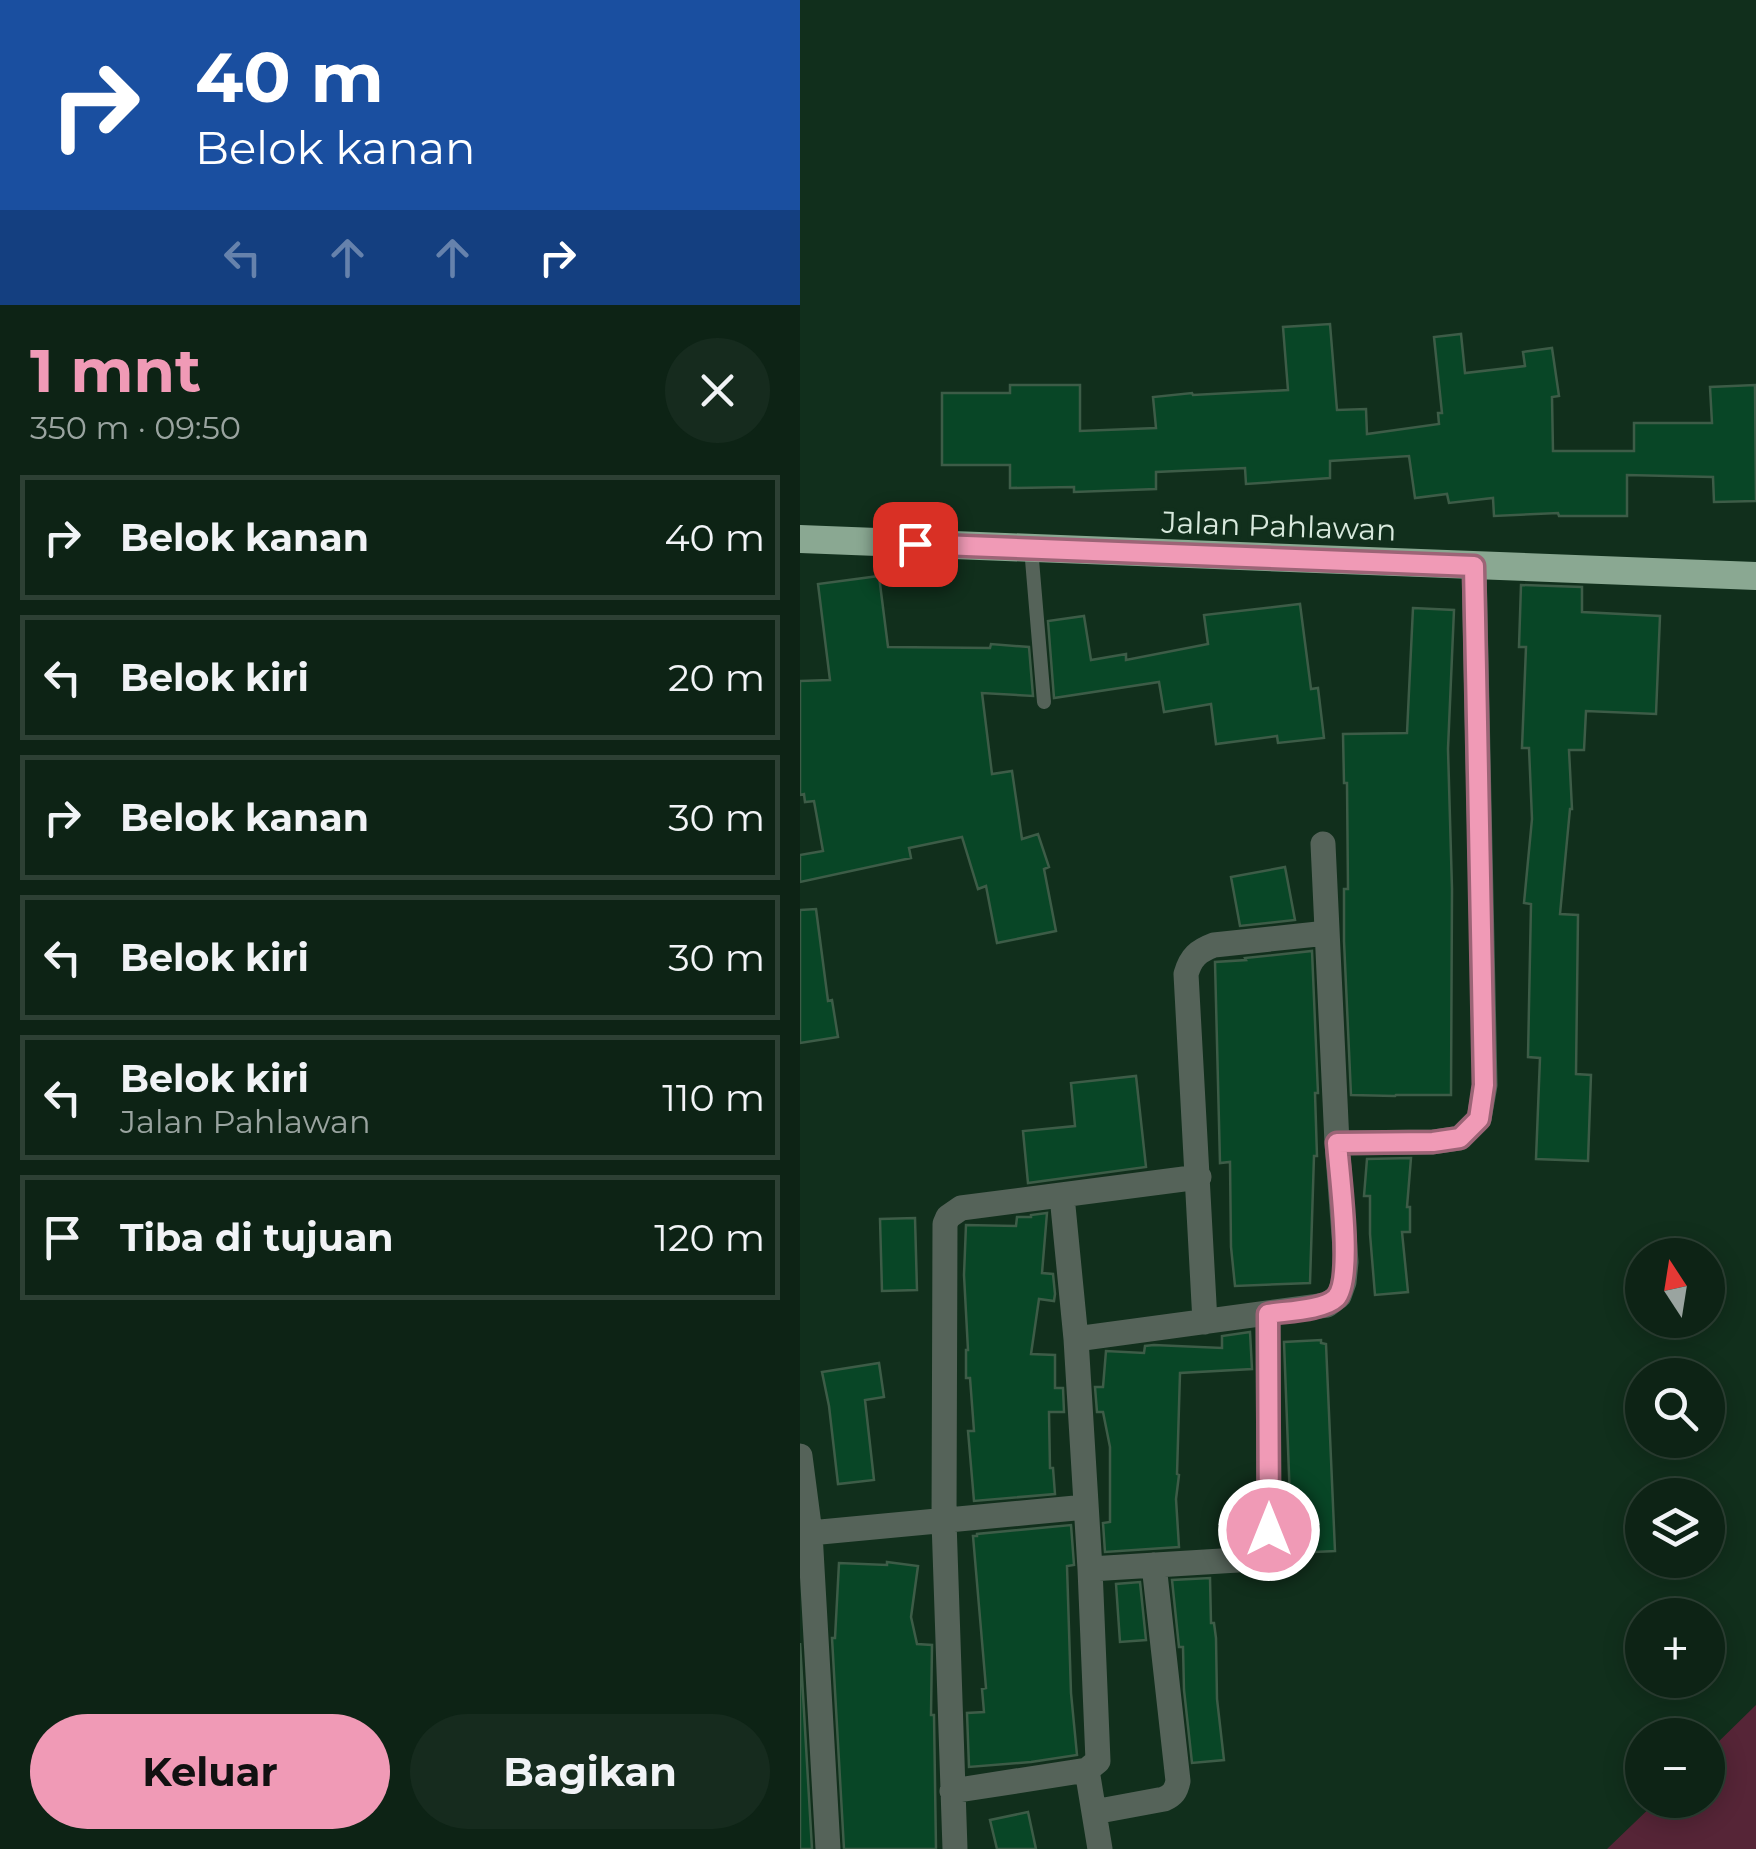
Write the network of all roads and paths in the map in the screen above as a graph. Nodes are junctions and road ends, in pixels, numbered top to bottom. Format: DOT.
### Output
graph roads {
  1 [pos="800,540"];
  2 [pos="1031,548"];
  3 [pos="1474,566"];
  4 [pos="1756,576"];
  5 [pos="1044,702"];
  6 [pos="1323,844"];
  7 [pos="1328,933"];
  8 [pos="1337,1143"];
  9 [pos="1198,1177"];
  10 [pos="1062,1196"];
  11 [pos="1268,1314"];
  12 [pos="1206,1322"];
  13 [pos="1076,1339"];
  14 [pos="800,1456"];
  15 [pos="1086,1507"];
  16 [pos="944,1521"];
  17 [pos="810,1534"];
  18 [pos="1154,1565"];
  19 [pos="1090,1569"];
  20 [pos="809,1693"];
  21 [pos="1086,1770"];
  22 [pos="952,1791"];
  23 [pos="1094,1812"];
  24 [pos="828,1849"];
  25 [pos="955,1849"];
  26 [pos="1100,1849"];
  1 -- 2 [label="highway, Jalan Pahlawan"];
  2 -- 3 [label="highway, Jalan Pahlawan"];
  2 -- 5 [label="lane"];
  3 -- 4 [label="highway, Jalan Pahlawan"];
  3 -- 8 [label="street"];
  6 -- 7 [label="street"];
  7 -- 8 [label="street"];
  7 -- 9 [label="street"];
  8 -- 11 [label="street"];
  9 -- 10 [label="street"];
  9 -- 12 [label="street"];
  10 -- 13 [label="street"];
  10 -- 16 [label="street"];
  11 -- 12 [label="street"];
  11 -- 18 [label="street"];
  12 -- 13 [label="street"];
  13 -- 15 [label="street"];
  14 -- 17 [label="street"];
  15 -- 16 [label="street"];
  15 -- 19 [label="street"];
  16 -- 17 [label="street"];
  16 -- 22 [label="street"];
  17 -- 20 [label="street"];
  18 -- 19 [label="street"];
  18 -- 23 [label="street"];
  19 -- 21 [label="street"];
  20 -- 24 [label="street"];
  21 -- 22 [label="street"];
  21 -- 23 [label="street"];
  22 -- 25 [label="street"];
  23 -- 26 [label="street"];
}
